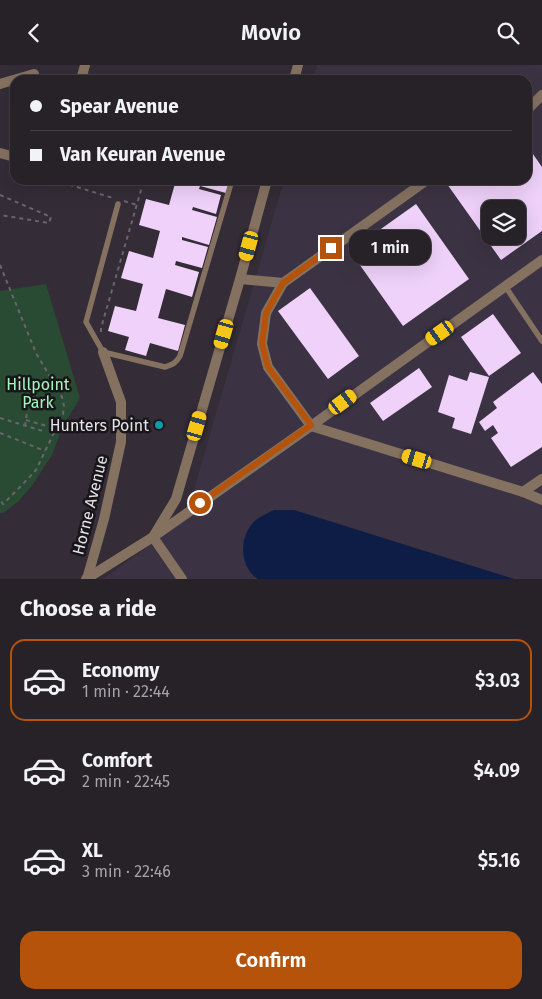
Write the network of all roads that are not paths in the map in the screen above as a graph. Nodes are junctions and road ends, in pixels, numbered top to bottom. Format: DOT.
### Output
graph roads {
  1 [pos="34,74"];
  2 [pos="31,75"];
  3 [pos="542,95"];
  4 [pos="532,105"];
  5 [pos="231,185"];
  6 [pos="266,185"];
  7 [pos="420,185"];
  8 [pos="118,204"];
  9 [pos="542,260"];
  10 [pos="240,279"];
  11 [pos="283,283"];
  12 [pos="505,287"];
  13 [pos="542,341"];
  14 [pos="103,352"];
  15 [pos="311,425"];
  16 [pos="542,479"];
  17 [pos="523,492"];
  18 [pos="542,499"];
  19 [pos="153,537"];
  20 [pos="87,579"];
  21 [pos="182,579"];
  1 -- 2 [label="street"];
  3 -- 4 [label="street"];
  5 -- 14 [label="lane"];
  6 -- 10 [label="street"];
  7 -- 11 [label="street"];
  8 -- 14 [label="lane"];
  9 -- 12 [label="street"];
  10 -- 11 [label="street"];
  10 -- 19 [label="street"];
  11 -- 15 [label="street"];
  12 -- 13 [label="lane"];
  12 -- 15 [label="street"];
  14 -- 20 [label="street, Horne Avenue"];
  15 -- 17 [label="street"];
  15 -- 19 [label="street"];
  16 -- 17 [label="street"];
  17 -- 18 [label="street"];
  19 -- 20 [label="street"];
  19 -- 21 [label="street"];
}
